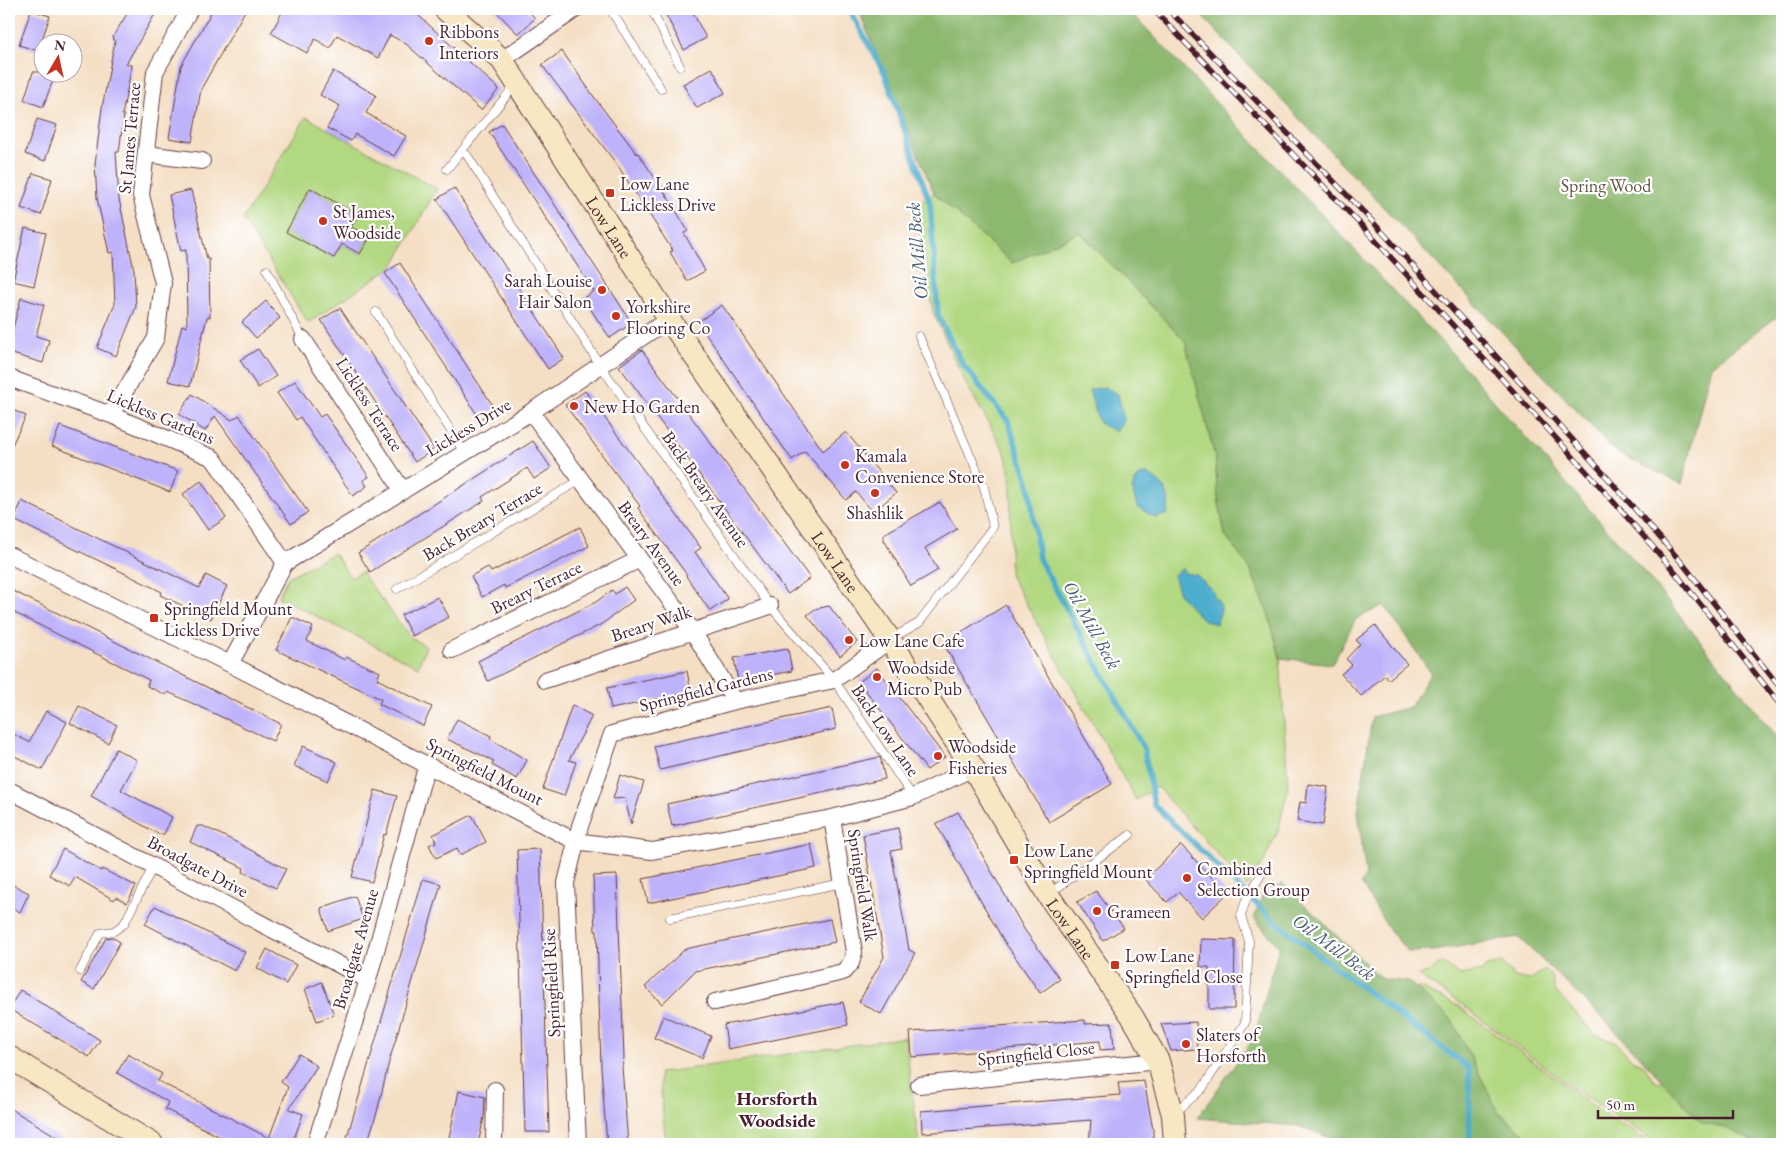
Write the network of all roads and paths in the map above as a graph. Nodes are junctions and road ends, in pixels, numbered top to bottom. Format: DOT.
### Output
graph roads {
  1 [pos="190,9"];
  2 [pos="445,9"];
  3 [pos="576,9"];
  4 [pos="610,9"];
  5 [pos="651,9"];
  6 [pos="502,60"];
  7 [pos="680,66"];
  8 [pos="517,83"];
  9 [pos="661,89"];
  10 [pos="146,154"];
  11 [pos="466,155"];
  12 [pos="202,161"];
  13 [pos="447,169"];
  14 [pos="267,270"];
  15 [pos="376,312"];
  16 [pos="669,319"];
  17 [pos="919,336"];
  18 [pos="303,339"];
  19 [pos="600,365"];
  20 [pos="9,378"];
  21 [pos="531,412"];
  22 [pos="111,415"];
  23 [pos="464,452"];
  24 [pos="582,479"];
  25 [pos="403,491"];
  26 [pos="9,555"];
  27 [pos="638,560"];
  28 [pos="285,563"];
  29 [pos="397,589"];
  30 [pos="770,606"];
  31 [pos="692,630"];
  32 [pos="890,640"];
  33 [pos="452,650"];
  34 [pos="230,664"];
  35 [pos="545,680"];
  36 [pos="834,680"];
  37 [pos="735,701"];
  38 [pos="427,764"];
  39 [pos="972,768"];
  40 [pos="9,790"];
  41 [pos="913,797"];
  42 [pos="832,818"];
  43 [pos="581,822"];
  44 [pos="1130,835"];
  45 [pos="576,841"];
  46 [pos="154,866"];
  47 [pos="1262,873"];
  48 [pos="843,883"];
  49 [pos="1048,895"];
  50 [pos="670,918"];
  51 [pos="80,971"];
  52 [pos="368,980"];
  53 [pos="715,1002"];
  54 [pos="9,1057"];
  55 [pos="1158,1061"];
  56 [pos="919,1085"];
  57 [pos="495,1090"];
  58 [pos="1173,1115"];
  59 [pos="152,1144"];
  60 [pos="315,1144"];
  61 [pos="494,1144"];
  62 [pos="578,1144"];
  63 [pos="1176,1144"];
  1 -- 10 [label="street, St James Terrace"];
  2 -- 6 [label="street, Low Lane"];
  3 -- 6 [label="street"];
  4 -- 9 [label="lane"];
  5 -- 7 [label="lane"];
  6 -- 8 [label="street, Low Lane"];
  8 -- 13 [label="lane"];
  8 -- 16 [label="street, Low Lane"];
  10 -- 12 [label="street"];
  10 -- 22 [label="street, St James Terrace"];
  11 -- 19 [label="lane, Back Breary Avenue"];
  14 -- 18 [label="lane"];
  15 -- 23 [label="lane"];
  16 -- 19 [label="street, Lickless Drive"];
  16 -- 32 [label="street, Low Lane"];
  17 -- 32 [label="lane"];
  18 -- 25 [label="street, Lickless Terrace"];
  19 -- 21 [label="street, Lickless Drive"];
  19 -- 30 [label="lane, Back Breary Avenue"];
  20 -- 22 [label="street, Lickless Gardens"];
  21 -- 23 [label="street, Lickless Drive"];
  21 -- 24 [label="street, Breary Avenue"];
  22 -- 28 [label="street, Lickless Gardens"];
  23 -- 25 [label="street, Lickless Drive"];
  24 -- 27 [label="street, Breary Avenue"];
  24 -- 29 [label="lane, Back Breary Terrace"];
  25 -- 28 [label="street, Lickless Drive"];
  26 -- 34 [label="street, Springfield Mount"];
  27 -- 31 [label="street, Breary Avenue"];
  27 -- 33 [label="street, Breary Terrace"];
  28 -- 34 [label="street"];
  30 -- 31 [label="street, Breary Walk"];
  30 -- 36 [label="lane, Back Breary Avenue"];
  31 -- 35 [label="street, Breary Walk"];
  31 -- 37 [label="street, Breary Avenue"];
  32 -- 36 [label="street, Springfield Gardens"];
  32 -- 39 [label="street, Low Lane"];
  34 -- 38 [label="street, Springfield Mount"];
  36 -- 37 [label="street, Springfield Gardens"];
  36 -- 41 [label="lane, Back Low Lane"];
  37 -- 43 [label="street, Springfield Gardens"];
  38 -- 45 [label="street, Springfield Mount"];
  38 -- 52 [label="street, Broadgate Avenue"];
  39 -- 41 [label="street, Springfield Mount"];
  39 -- 49 [label="street, Low Lane"];
  40 -- 46 [label="street, Broadgate Drive"];
  41 -- 42 [label="street, Springfield Mount"];
  42 -- 45 [label="street, Springfield Mount"];
  42 -- 48 [label="street, Springfield Walk"];
  43 -- 45 [label="street, Springfield Rise"];
  44 -- 49 [label="lane"];
  45 -- 62 [label="street, Springfield Rise"];
  46 -- 51 [label="lane"];
  46 -- 52 [label="street, Broadgate Drive"];
  47 -- 58 [label="lane"];
  48 -- 50 [label="lane"];
  48 -- 53 [label="street, Springfield Walk"];
  49 -- 55 [label="street, Low Lane"];
  52 -- 60 [label="street, Broadgate Avenue"];
  54 -- 59 [label="street"];
  55 -- 56 [label="street, Springfield Close"];
  55 -- 58 [label="street, Low Lane"];
  57 -- 61 [label="street"];
  58 -- 63 [label="street, Low Lane"];
}
